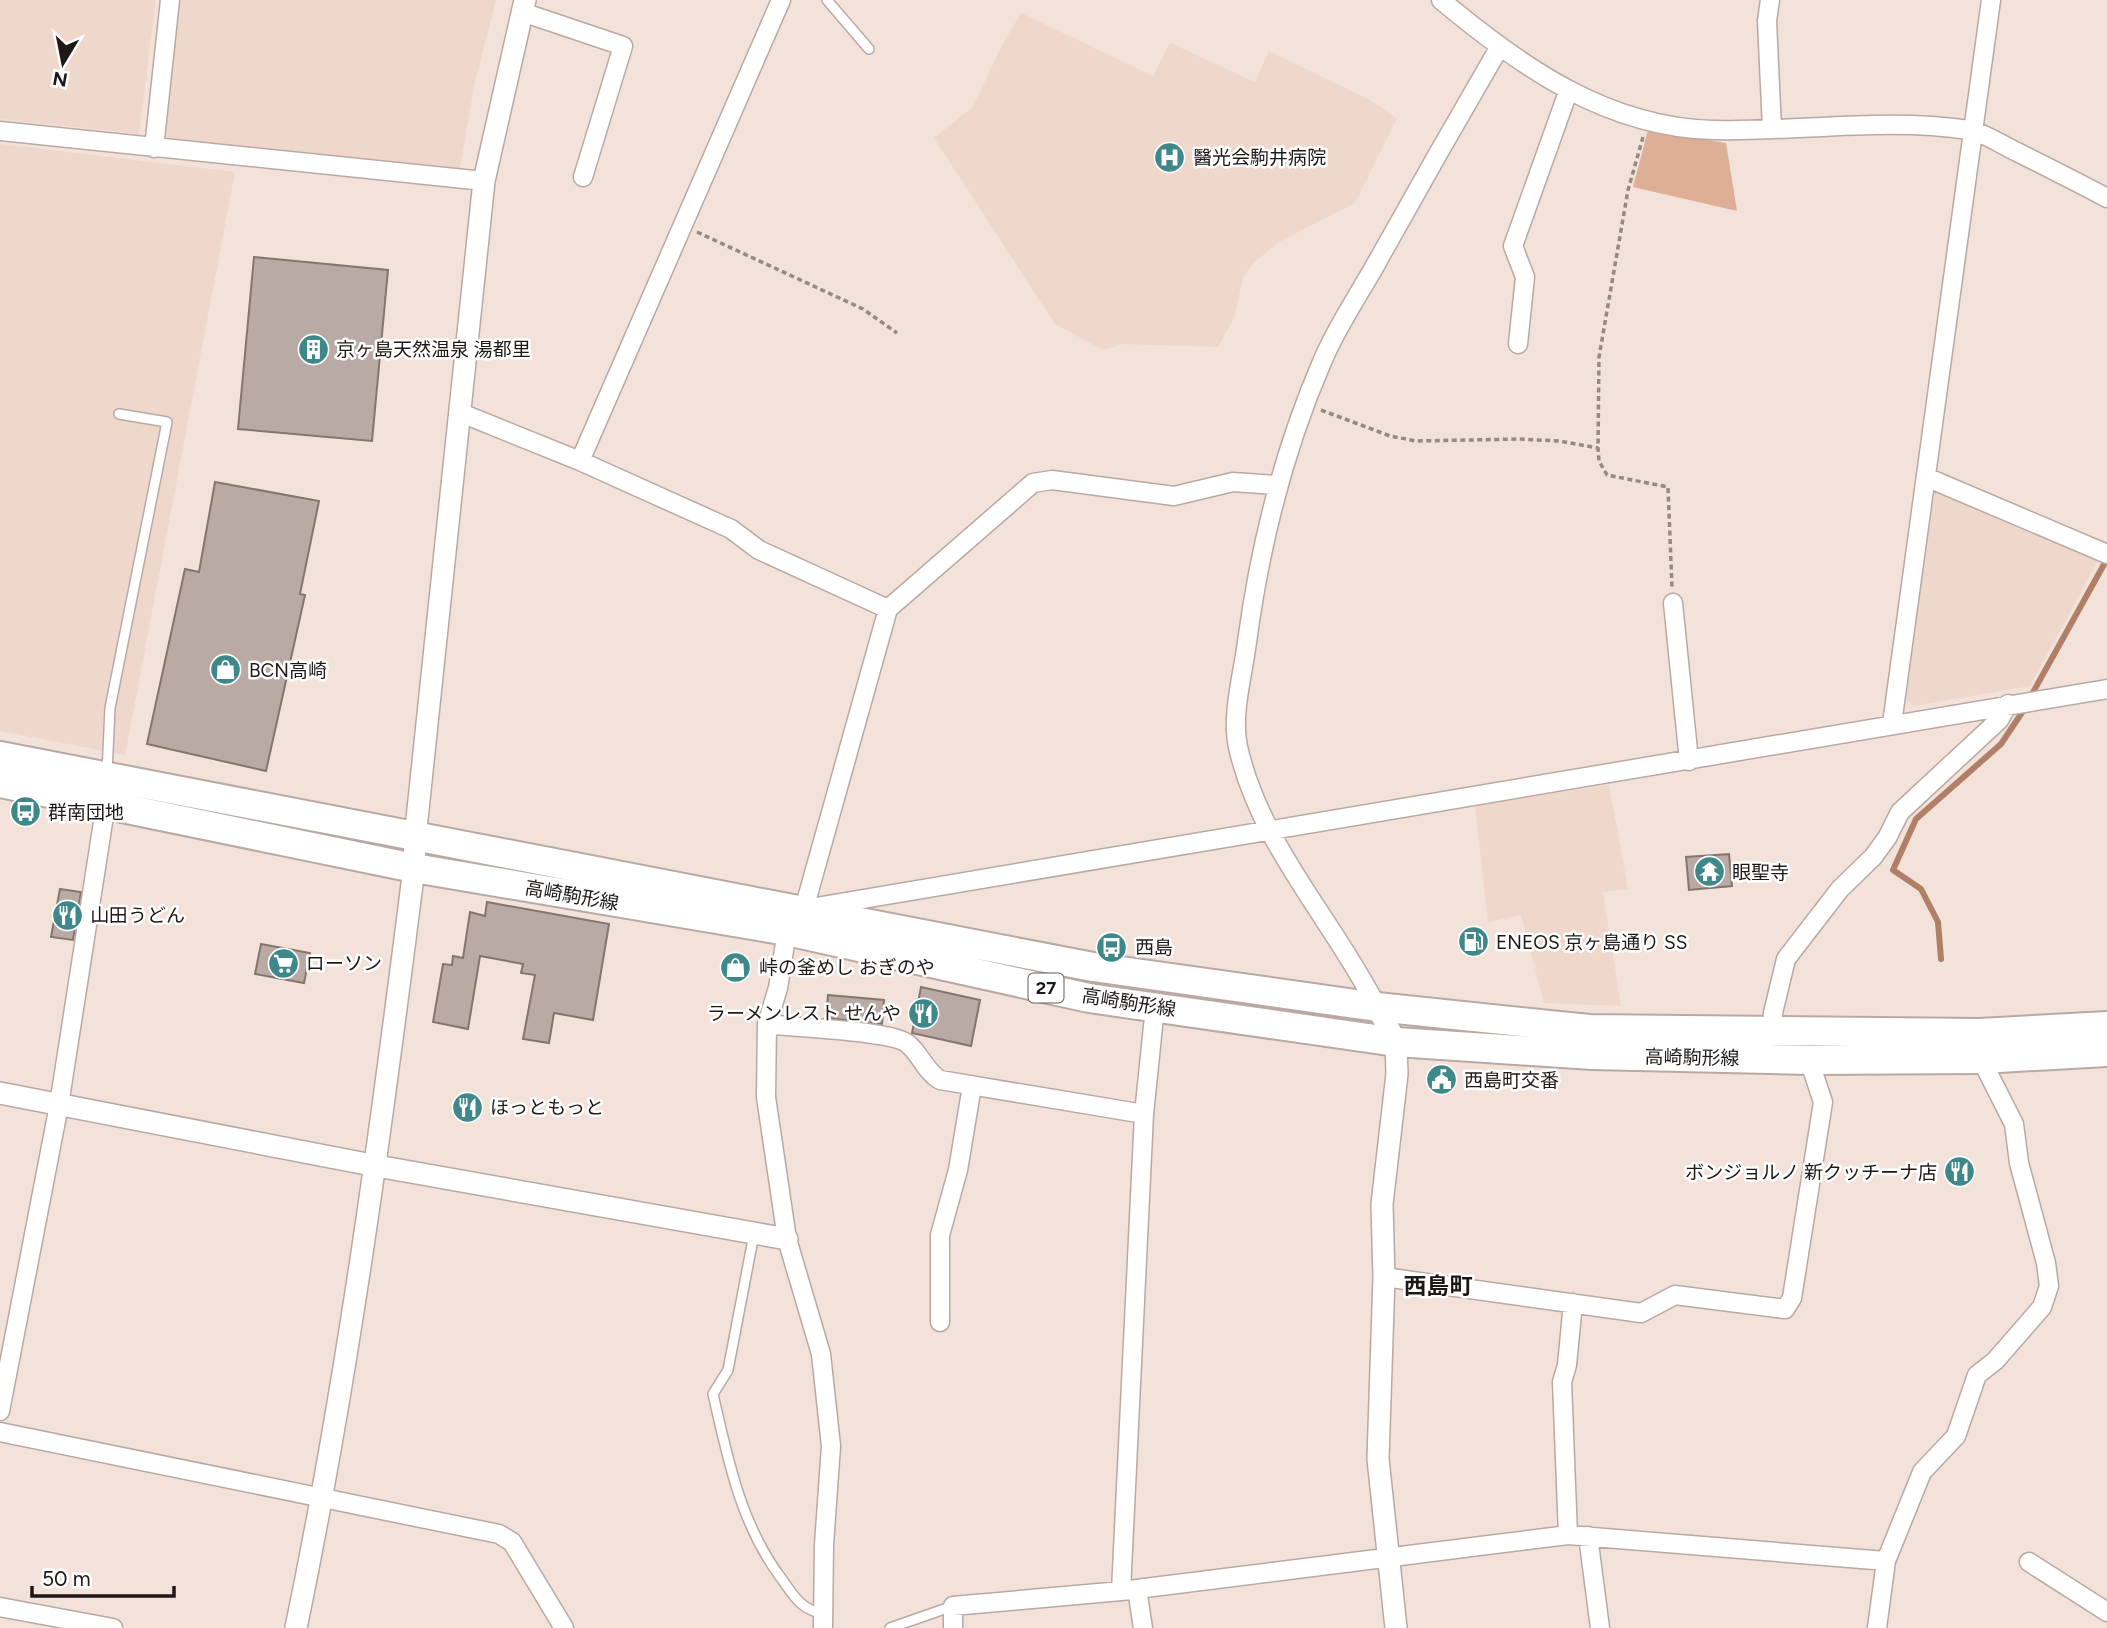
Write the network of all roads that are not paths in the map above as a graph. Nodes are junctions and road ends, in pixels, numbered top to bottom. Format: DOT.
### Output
graph roads {
  1 [pos="170,0"];
  2 [pos="781,0"];
  3 [pos="827,0"];
  4 [pos="1441,0"];
  5 [pos="1770,0"];
  6 [pos="1991,0"];
  7 [pos="523,6"];
  8 [pos="1499,48"];
  9 [pos="869,49"];
  10 [pos="1568,92"];
  11 [pos="1772,129"];
  12 [pos="0,131"];
  13 [pos="1972,131"];
  14 [pos="154,148"];
  15 [pos="583,177"];
  16 [pos="484,181"];
  17 [pos="2107,198"];
  18 [pos="1518,344"];
  19 [pos="461,413"];
  20 [pos="119,414"];
  21 [pos="580,461"];
  22 [pos="1926,477"];
  23 [pos="1277,485"];
  24 [pos="2103,549"];
  25 [pos="1673,603"];
  26 [pos="888,609"];
  27 [pos="2107,689"];
  28 [pos="2008,704"];
  29 [pos="1892,724"];
  30 [pos="0,756"];
  31 [pos="1689,761"];
  32 [pos="0,783"];
  33 [pos="107,790"];
  34 [pos="1269,830"];
  35 [pos="415,838"];
  36 [pos="414,868"];
  37 [pos="795,920"];
  38 [pos="1155,1007"];
  39 [pos="1377,1007"];
  40 [pos="767,1024"];
  41 [pos="2107,1026"];
  42 [pos="1772,1033"];
  43 [pos="1396,1042"];
  44 [pos="2107,1052"];
  45 [pos="1981,1059"];
  46 [pos="1809,1060"];
  47 [pos="972,1086"];
  48 [pos="0,1093"];
  49 [pos="59,1105"];
  50 [pos="1144,1114"];
  51 [pos="377,1166"];
  52 [pos="754,1234"];
  53 [pos="787,1239"];
  54 [pos="1384,1277"];
  55 [pos="1573,1304"];
  56 [pos="940,1322"];
  57 [pos="0,1411"];
  58 [pos="0,1432"];
  59 [pos="323,1500"];
  60 [pos="1568,1535"];
  61 [pos="1588,1536"];
  62 [pos="1387,1558"];
  63 [pos="1886,1561"];
  64 [pos="2029,1562"];
  65 [pos="1129,1590"];
  66 [pos="953,1606"];
  67 [pos="0,1607"];
  68 [pos="2107,1612"];
  69 [pos="823,1621"];
  70 [pos="113,1628"];
  71 [pos="296,1628"];
  72 [pos="564,1628"];
  73 [pos="890,1628"];
  74 [pos="953,1628"];
  75 [pos="1143,1628"];
  76 [pos="1396,1628"];
  77 [pos="1600,1628"];
  78 [pos="1877,1628"];
  1 -- 14 [label="street"];
  2 -- 21 [label="street"];
  3 -- 9 [label="lane"];
  4 -- 8 [label="street"];
  5 -- 11 [label="street"];
  6 -- 13 [label="street"];
  7 -- 15 [label="street"];
  7 -- 16 [label="street"];
  8 -- 10 [label="street"];
  8 -- 23 [label="street"];
  10 -- 11 [label="street"];
  10 -- 18 [label="street"];
  11 -- 13 [label="street"];
  12 -- 14 [label="street"];
  13 -- 17 [label="street"];
  13 -- 22 [label="street"];
  14 -- 16 [label="street"];
  16 -- 19 [label="street"];
  19 -- 21 [label="street"];
  19 -- 35 [label="street"];
  20 -- 33 [label="lane"];
  21 -- 26 [label="street"];
  22 -- 24 [label="street"];
  22 -- 29 [label="street"];
  23 -- 26 [label="street"];
  23 -- 34 [label="street"];
  25 -- 31 [label="street"];
  26 -- 37 [label="street"];
  27 -- 28 [label="street"];
  28 -- 29 [label="street"];
  28 -- 42 [label="street"];
  29 -- 31 [label="street"];
  30 -- 33 [label="main road, 高崎駒形線 / 27"];
  31 -- 34 [label="street"];
  32 -- 33 [label="main road, 高崎駒形線 / 27"];
  33 -- 35 [label="main road, 高崎駒形線 / 27"];
  33 -- 36 [label="main road, 高崎駒形線 / 27"];
  33 -- 49 [label="street"];
  34 -- 37 [label="street"];
  34 -- 39 [label="street"];
  35 -- 36 [label="street"];
  35 -- 37 [label="main road, 高崎駒形線 / 27"];
  36 -- 37 [label="main road, 高崎駒形線 / 27"];
  36 -- 51 [label="street"];
  37 -- 38 [label="main road, 高崎駒形線 / 27"];
  37 -- 39 [label="main road, 高崎駒形線 / 27"];
  37 -- 40 [label="street"];
  38 -- 43 [label="main road, 高崎駒形線 / 27"];
  38 -- 50 [label="street"];
  39 -- 42 [label="main road, 高崎駒形線 / 27"];
  39 -- 43 [label="street"];
  40 -- 47 [label="street"];
  40 -- 53 [label="street"];
  41 -- 42 [label="main road, 高崎駒形線 / 27"];
  43 -- 46 [label="main road, 高崎駒形線 / 27"];
  43 -- 54 [label="street"];
  44 -- 45 [label="main road, 高崎駒形線 / 27"];
  45 -- 46 [label="main road, 高崎駒形線 / 27"];
  45 -- 63 [label="street"];
  46 -- 55 [label="street"];
  47 -- 50 [label="street"];
  47 -- 56 [label="street"];
  48 -- 49 [label="street"];
  49 -- 51 [label="street"];
  49 -- 57 [label="street"];
  50 -- 65 [label="street"];
  51 -- 52 [label="street"];
  51 -- 59 [label="street"];
  52 -- 53 [label="street"];
  52 -- 69 [label="lane"];
  53 -- 69 [label="street"];
  54 -- 55 [label="street"];
  54 -- 62 [label="street"];
  55 -- 60 [label="street"];
  58 -- 59 [label="street"];
  59 -- 71 [label="street"];
  59 -- 72 [label="street"];
  60 -- 61 [label="street"];
  60 -- 62 [label="street"];
  61 -- 63 [label="street"];
  61 -- 77 [label="street"];
  62 -- 65 [label="street"];
  62 -- 76 [label="street"];
  63 -- 78 [label="street"];
  64 -- 68 [label="street"];
  65 -- 66 [label="street"];
  65 -- 75 [label="street"];
  66 -- 73 [label="lane"];
  66 -- 74 [label="street"];
  67 -- 70 [label="street"];
}
